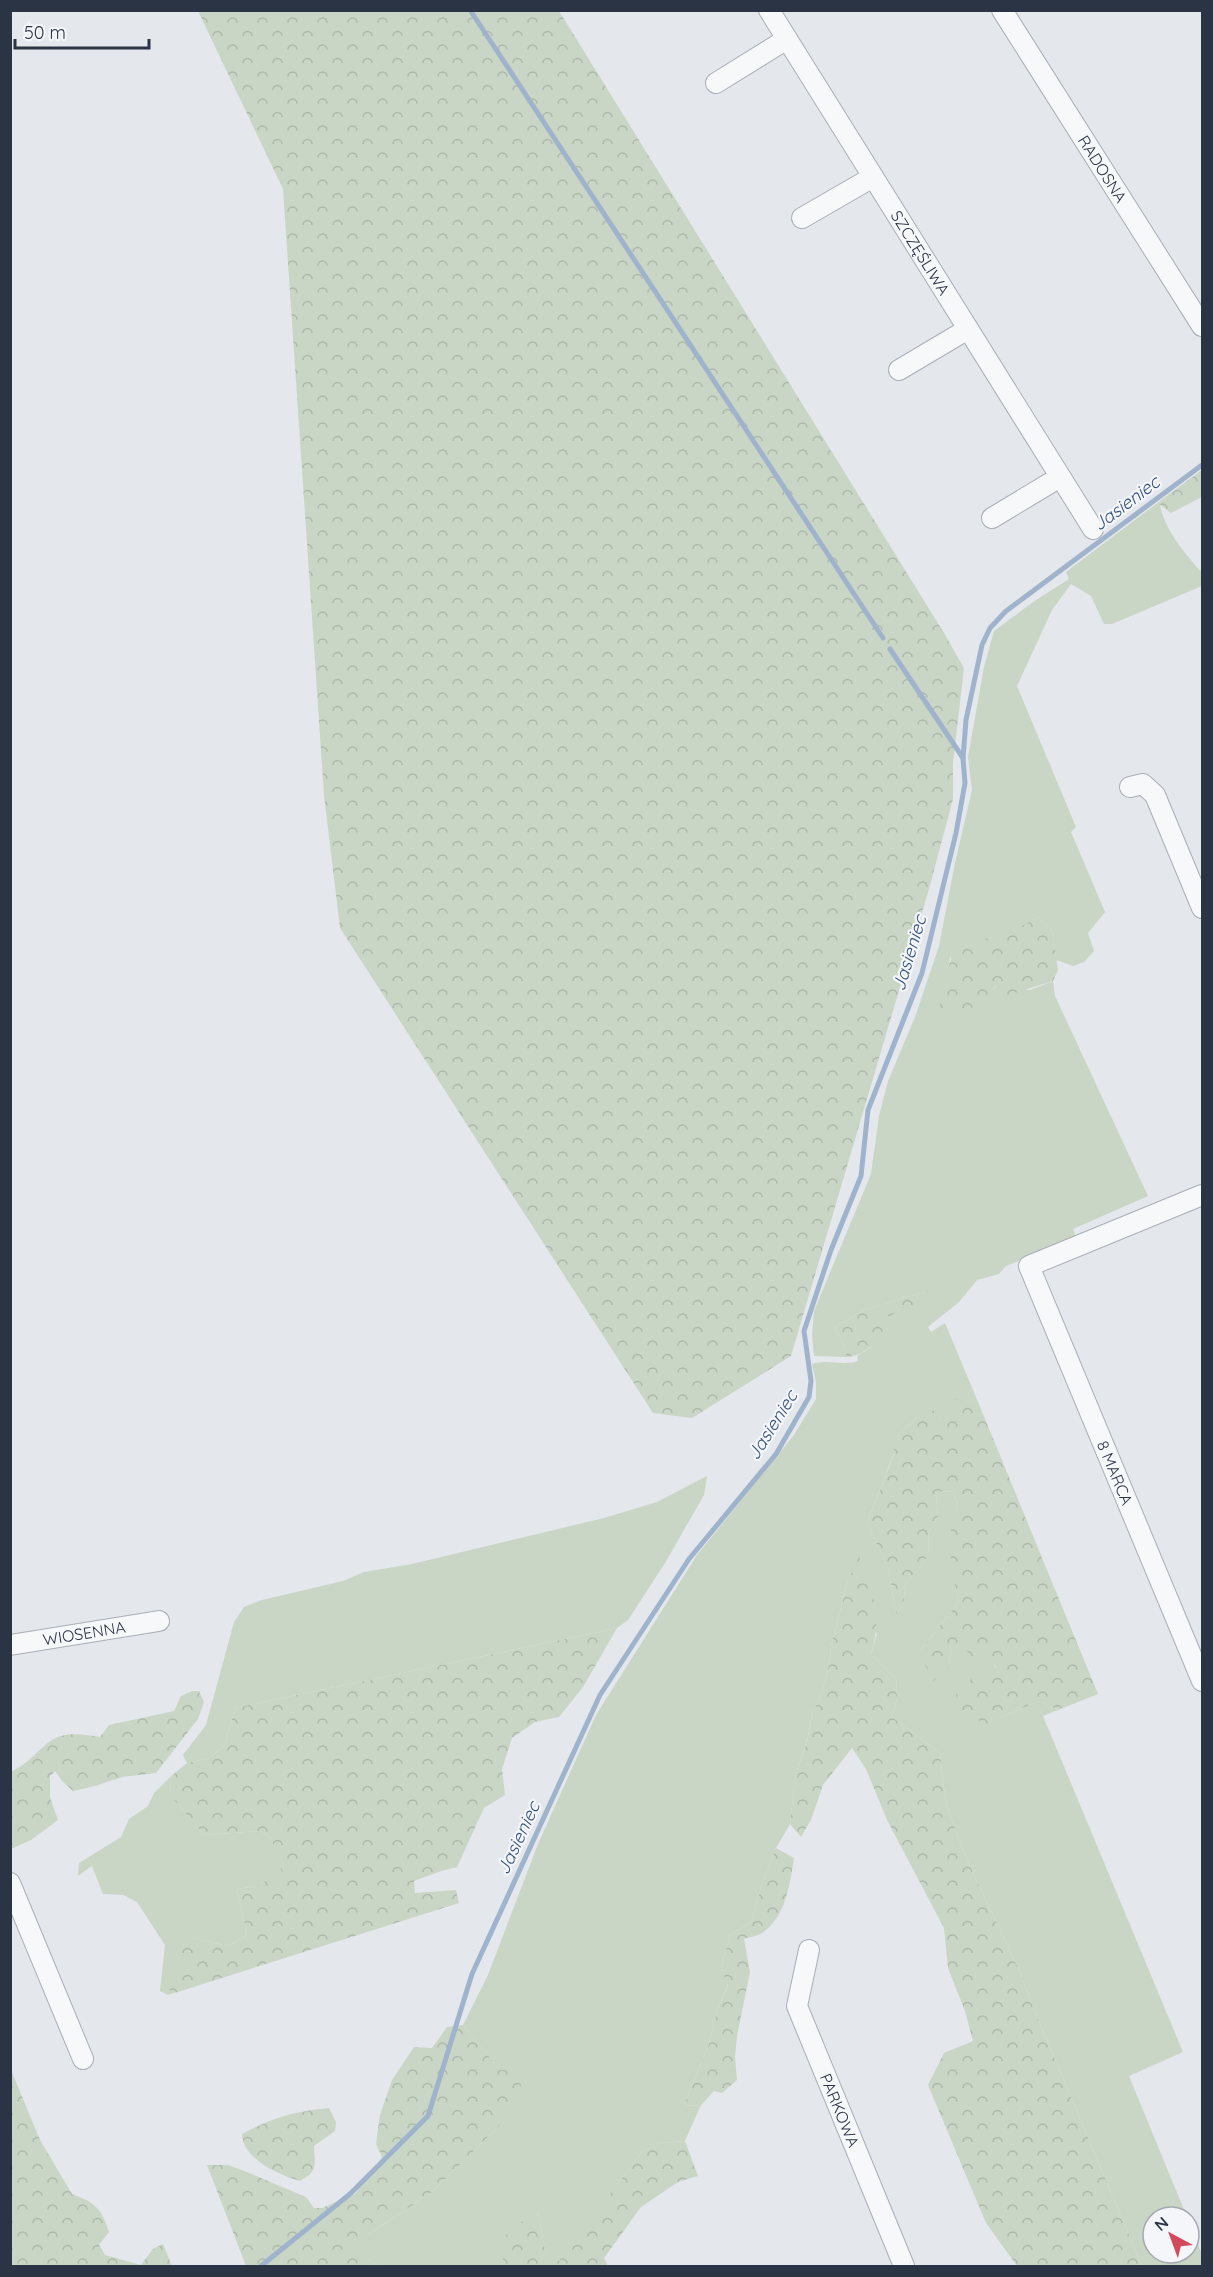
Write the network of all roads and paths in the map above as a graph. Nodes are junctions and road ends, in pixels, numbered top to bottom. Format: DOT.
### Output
graph roads {
  1 [pos="769,10"];
  2 [pos="1002,10"];
  3 [pos="787,39"];
  4 [pos="716,82"];
  5 [pos="873,177"];
  6 [pos="802,218"];
  7 [pos="1203,326"];
  8 [pos="968,329"];
  9 [pos="899,370"];
  10 [pos="1060,477"];
  11 [pos="992,518"];
  12 [pos="1093,529"];
  13 [pos="1130,787"];
  14 [pos="1203,908"];
  15 [pos="1203,1195"];
  16 [pos="159,1622"];
  17 [pos="10,1645"];
  18 [pos="1203,1681"];
  19 [pos="10,1884"];
  20 [pos="810,1950"];
  21 [pos="83,2058"];
  22 [pos="904,2266"];
  1 -- 3 [label="street, SZCZĘŚLIWA"];
  2 -- 7 [label="street, RADOSNA"];
  3 -- 4 [label="street"];
  3 -- 5 [label="street, SZCZĘŚLIWA"];
  5 -- 6 [label="street"];
  5 -- 8 [label="street, SZCZĘŚLIWA"];
  8 -- 9 [label="street"];
  8 -- 10 [label="street, SZCZĘŚLIWA"];
  10 -- 11 [label="street"];
  10 -- 12 [label="street, SZCZĘŚLIWA"];
  13 -- 14 [label="street"];
  15 -- 18 [label="street, 8 MARCA"];
  16 -- 17 [label="street, WIOSENNA"];
  19 -- 21 [label="street"];
  20 -- 22 [label="street, PARKOWA"];
}
